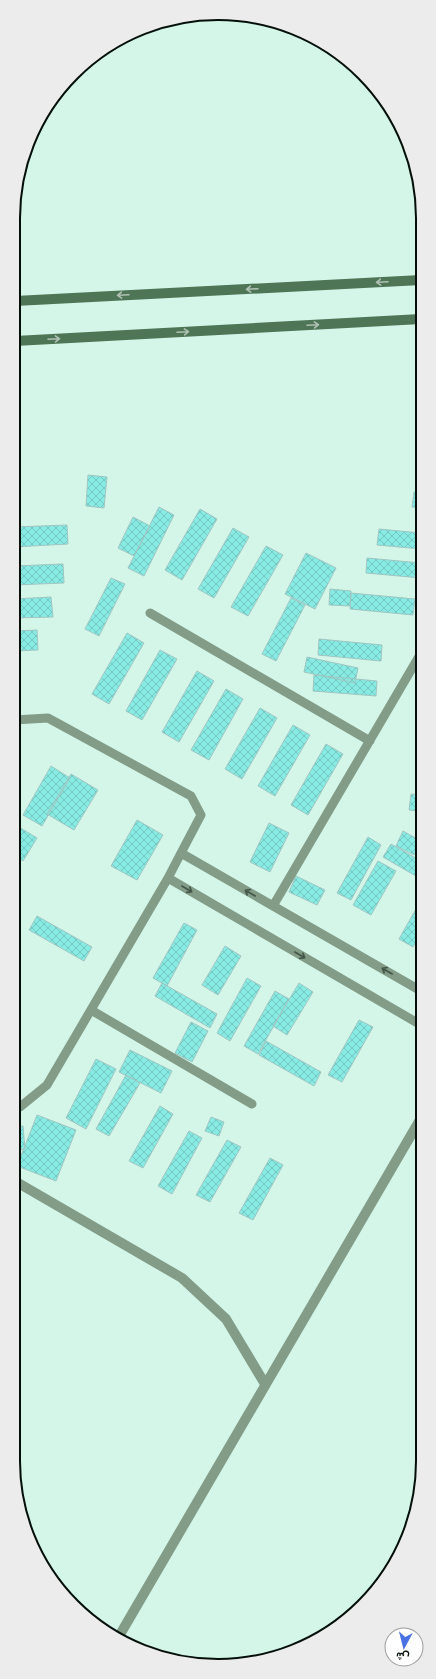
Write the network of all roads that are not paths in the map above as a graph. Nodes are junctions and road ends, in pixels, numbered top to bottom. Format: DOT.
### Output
graph roads {
  1 [pos="416,280"];
  2 [pos="20,301"];
  3 [pos="416,319"];
  4 [pos="20,340"];
  5 [pos="150,613"];
  6 [pos="416,662"];
  7 [pos="20,720"];
  8 [pos="370,741"];
  9 [pos="181,853"];
  10 [pos="168,878"];
  11 [pos="273,906"];
  12 [pos="416,988"];
  13 [pos="91,1010"];
  14 [pos="416,1022"];
  15 [pos="252,1104"];
  16 [pos="20,1106"];
  17 [pos="416,1127"];
  18 [pos="20,1184"];
  19 [pos="265,1384"];
  20 [pos="121,1633"];
  1 -- 2 [label="main road, one-way"];
  4 -- 3 [label="main road, one-way"];
  5 -- 8 [label="lane"];
  6 -- 8 [label="lane"];
  7 -- 9 [label="lane"];
  8 -- 11 [label="lane"];
  9 -- 10 [label="lane"];
  11 -- 9 [label="lane, one-way"];
  10 -- 13 [label="lane"];
  10 -- 14 [label="lane, one-way"];
  12 -- 11 [label="lane, one-way"];
  13 -- 15 [label="lane"];
  13 -- 16 [label="lane"];
  17 -- 19 [label="street"];
  18 -- 19 [label="street"];
  19 -- 20 [label="street"];
}
